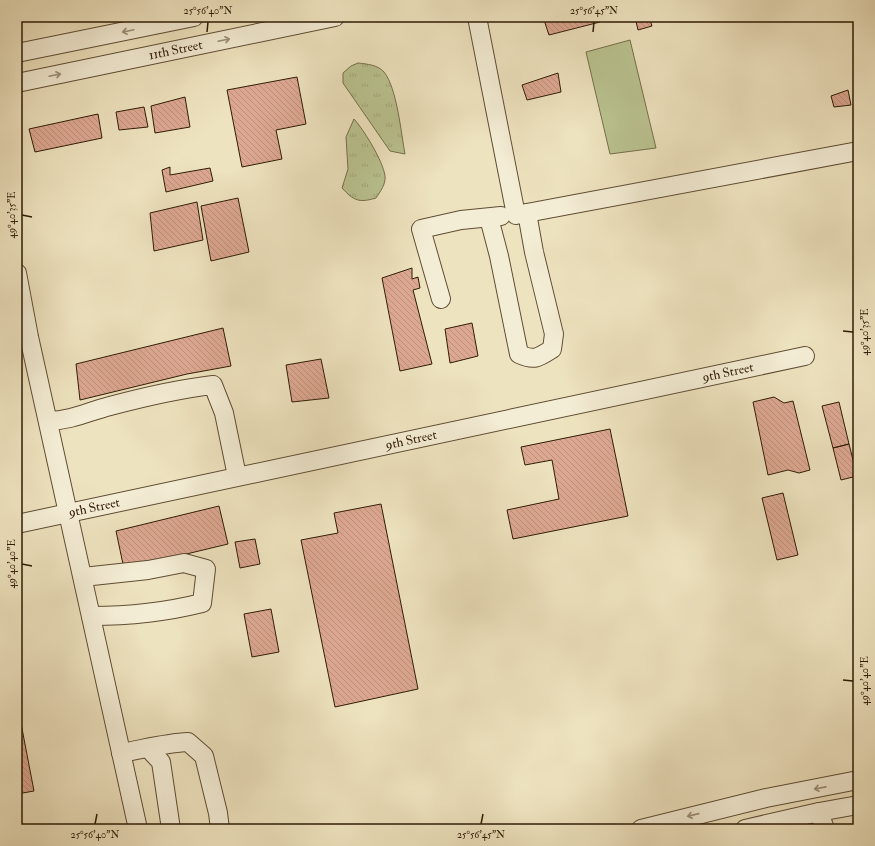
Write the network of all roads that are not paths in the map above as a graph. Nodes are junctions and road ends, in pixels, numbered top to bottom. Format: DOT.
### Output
graph roads {
  1 [pos="194,17"];
  2 [pos="335,17"];
  3 [pos="477,17"];
  4 [pos="164,20"];
  5 [pos="170,50"];
  6 [pos="17,54"];
  7 [pos="17,83"];
  8 [pos="858,151"];
  9 [pos="522,214"];
  10 [pos="489,218"];
  11 [pos="17,273"];
  12 [pos="441,299"];
  13 [pos="23,339"];
  14 [pos="805,356"];
  15 [pos="48,421"];
  16 [pos="237,476"];
  17 [pos="68,513"];
  18 [pos="17,524"];
  19 [pos="83,576"];
  20 [pos="91,616"];
  21 [pos="148,748"];
  22 [pos="122,753"];
  23 [pos="858,780"];
  24 [pos="858,805"];
  25 [pos="819,812"];
  26 [pos="138,829"];
  27 [pos="171,829"];
  28 [pos="220,829"];
  29 [pos="641,829"];
  30 [pos="745,829"];
  31 [pos="825,829"];
  1 -- 4 [label="street"];
  5 -- 2 [label="street, 11th Street, one-way"];
  3 -- 9 [label="street"];
  4 -- 5 [label="street"];
  4 -- 6 [label="street, one-way"];
  7 -- 5 [label="street, 11th Street, one-way"];
  8 -- 9 [label="street"];
  9 -- 10 [label="street"];
  9 -- 10 [label="street"];
  10 -- 12 [label="street"];
  11 -- 13 [label="street"];
  13 -- 15 [label="street"];
  14 -- 16 [label="street, 9th Street"];
  15 -- 16 [label="street"];
  15 -- 17 [label="street"];
  16 -- 17 [label="street, 9th Street"];
  17 -- 18 [label="street, 9th Street"];
  17 -- 19 [label="street"];
  19 -- 20 [label="street"];
  19 -- 20 [label="street"];
  20 -- 22 [label="street"];
  21 -- 22 [label="street"];
  21 -- 27 [label="street"];
  21 -- 28 [label="street"];
  22 -- 26 [label="street"];
  23 -- 29 [label="street, one-way"];
  24 -- 25 [label="street"];
  25 -- 30 [label="street"];
  25 -- 31 [label="street"];
}
